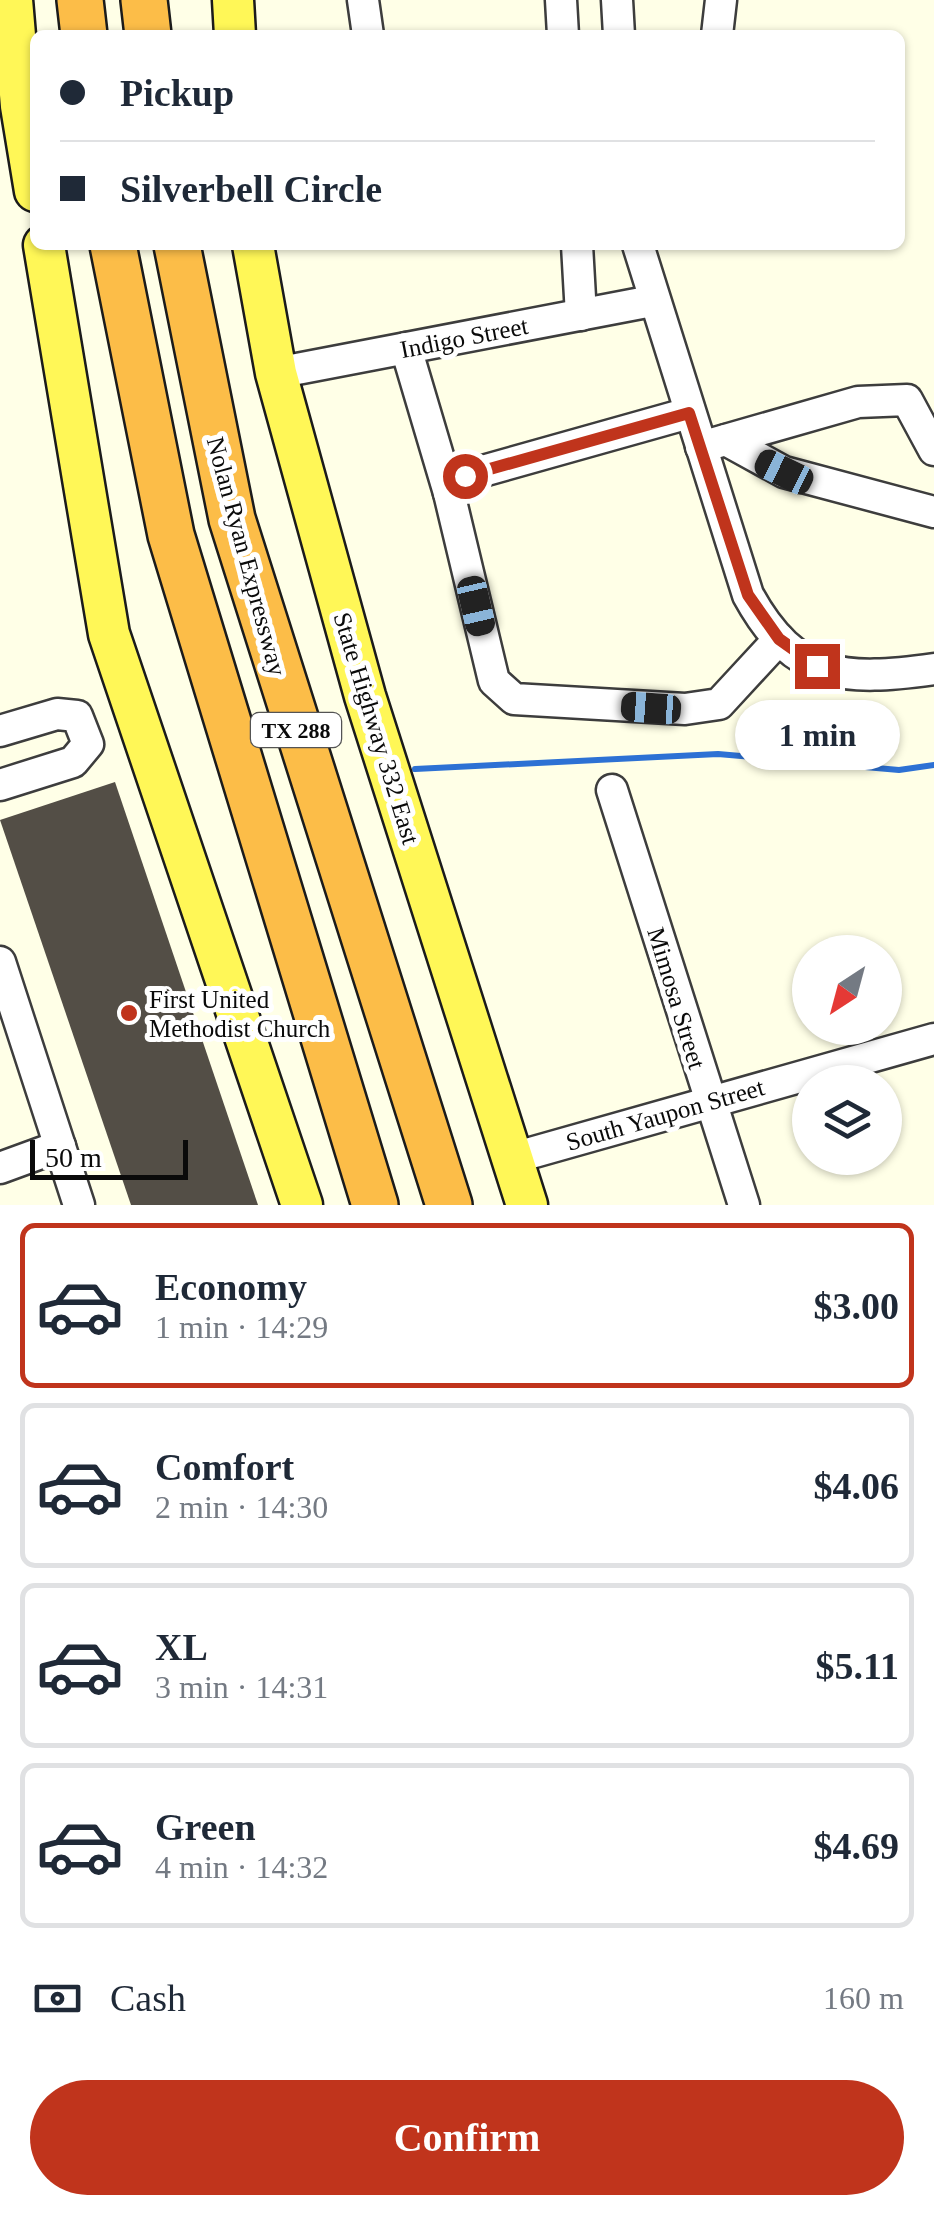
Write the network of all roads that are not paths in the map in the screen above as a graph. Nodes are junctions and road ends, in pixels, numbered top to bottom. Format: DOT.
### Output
graph roads {
  1 [pos="12,0"];
  2 [pos="80,0"];
  3 [pos="144,0"];
  4 [pos="232,0"];
  5 [pos="363,0"];
  6 [pos="561,0"];
  7 [pos="617,0"];
  8 [pos="722,0"];
  9 [pos="83,30"];
  10 [pos="147,30"];
  11 [pos="235,30"];
  12 [pos="367,30"];
  13 [pos="563,30"];
  14 [pos="619,30"];
  15 [pos="718,30"];
  16 [pos="30,161"];
  17 [pos="45,250"];
  18 [pos="114,250"];
  19 [pos="178,250"];
  20 [pos="253,250"];
  21 [pos="577,250"];
  22 [pos="639,250"];
  23 [pos="652,301"];
  24 [pos="582,314"];
  25 [pos="406,348"];
  26 [pos="276,373"];
  27 [pos="689,413"];
  28 [pos="714,444"];
  29 [pos="934,450"];
  30 [pos="449,494"];
  31 [pos="934,512"];
  32 [pos="779,639"];
  33 [pos="934,669"];
  34 [pos="0,731"];
  35 [pos="0,785"];
  36 [pos="612,790"];
  37 [pos="0,962"];
  38 [pos="934,1039"];
  39 [pos="709,1101"];
  40 [pos="60,1146"];
  41 [pos="512,1158"];
  42 [pos="0,1168"];
  43 [pos="79,1205"];
  44 [pos="302,1205"];
  45 [pos="374,1205"];
  46 [pos="449,1205"];
  47 [pos="527,1205"];
  48 [pos="744,1205"];
  1 -- 16 [label="main road"];
  2 -- 9 [label="highway"];
  3 -- 10 [label="highway"];
  4 -- 11 [label="main road"];
  5 -- 12 [label="street"];
  6 -- 13 [label="street"];
  7 -- 14 [label="street"];
  8 -- 15 [label="street"];
  17 -- 44 [label="main road"];
  18 -- 45 [label="highway, TX 288"];
  19 -- 46 [label="highway, Nolan Ryan Expressway / TX 288"];
  20 -- 26 [label="main road, State Highway 332 East"];
  21 -- 24 [label="street"];
  22 -- 23 [label="street"];
  23 -- 24 [label="street, Indigo Street"];
  23 -- 27 [label="street"];
  24 -- 25 [label="street, Indigo Street"];
  25 -- 26 [label="street, Indigo Street"];
  25 -- 30 [label="street"];
  26 -- 41 [label="main road, State Highway 332 East"];
  27 -- 28 [label="street"];
  27 -- 30 [label="street"];
  28 -- 29 [label="street"];
  28 -- 31 [label="street"];
  28 -- 32 [label="street"];
  30 -- 32 [label="street"];
  32 -- 33 [label="street"];
  34 -- 35 [label="street"];
  36 -- 39 [label="street, Mimosa Street"];
  37 -- 40 [label="street"];
  38 -- 39 [label="street, South Yaupon Street"];
  39 -- 41 [label="street, South Yaupon Street"];
  39 -- 48 [label="street, Mimosa Street"];
  40 -- 42 [label="street"];
  40 -- 43 [label="street"];
  41 -- 47 [label="main road, State Highway 332 East"];
}
